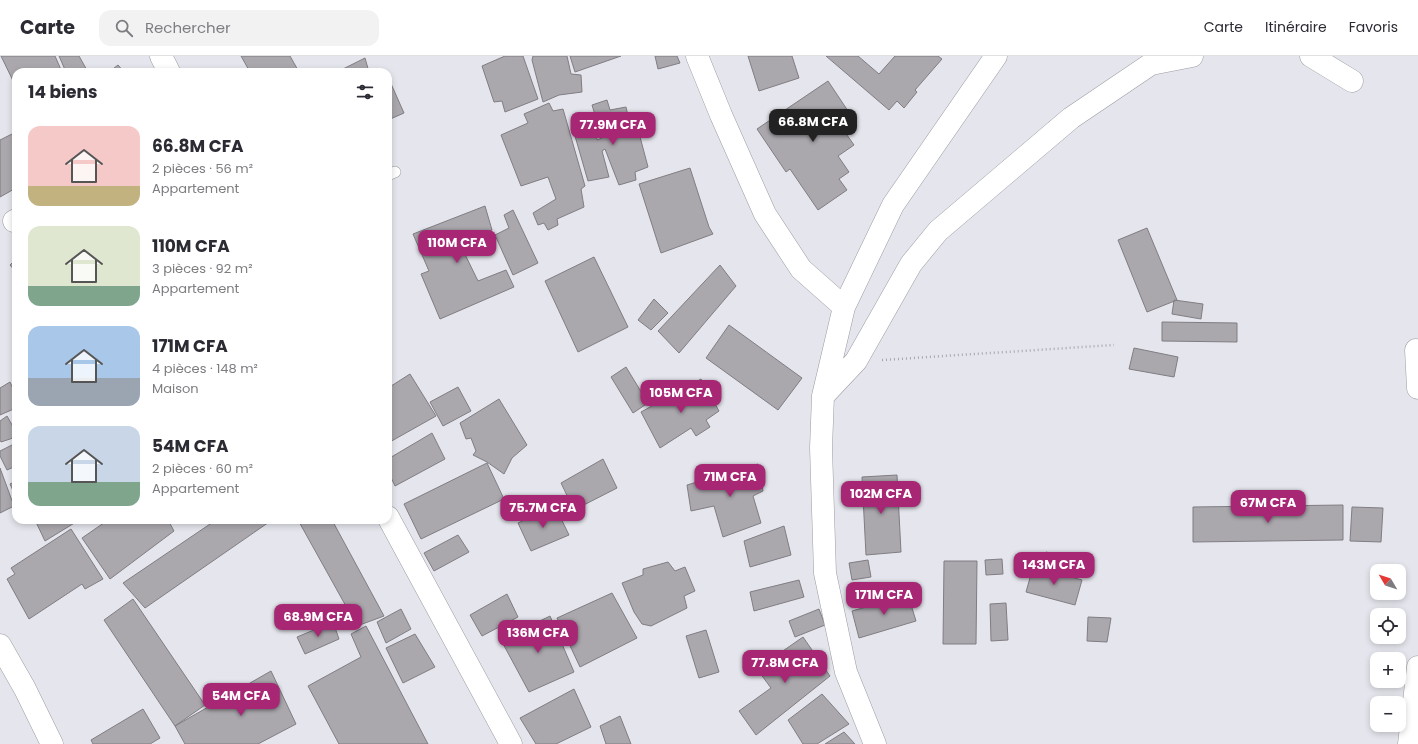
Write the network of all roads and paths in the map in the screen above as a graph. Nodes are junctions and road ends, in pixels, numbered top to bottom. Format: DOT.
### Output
graph roads {
  1 [pos="161,56"];
  2 [pos="697,56"];
  3 [pos="996,56"];
  4 [pos="1192,56"];
  5 [pos="1311,56"];
  6 [pos="167,68"];
  7 [pos="1352,81"];
  8 [pos="844,307"];
  9 [pos="1114,345"];
  10 [pos="1416,350"];
  11 [pos="856,361"];
  12 [pos="1418,388"];
  13 [pos="824,396"];
  14 [pos="392,524"];
  15 [pos="0,645"];
  16 [pos="1418,668"];
  17 [pos="52,744"];
  18 [pos="511,744"];
  19 [pos="876,744"];
  20 [pos="1409,744"];
  1 -- 6 [label="street"];
  2 -- 8 [label="street"];
  3 -- 8 [label="street"];
  4 -- 11 [label="street"];
  5 -- 7 [label="street"];
  8 -- 13 [label="street"];
  9 -- 11 [label="path"];
  10 -- 12 [label="street"];
  11 -- 13 [label="street"];
  13 -- 19 [label="street"];
  14 -- 18 [label="street"];
  15 -- 17 [label="street"];
  16 -- 20 [label="street"];
}
